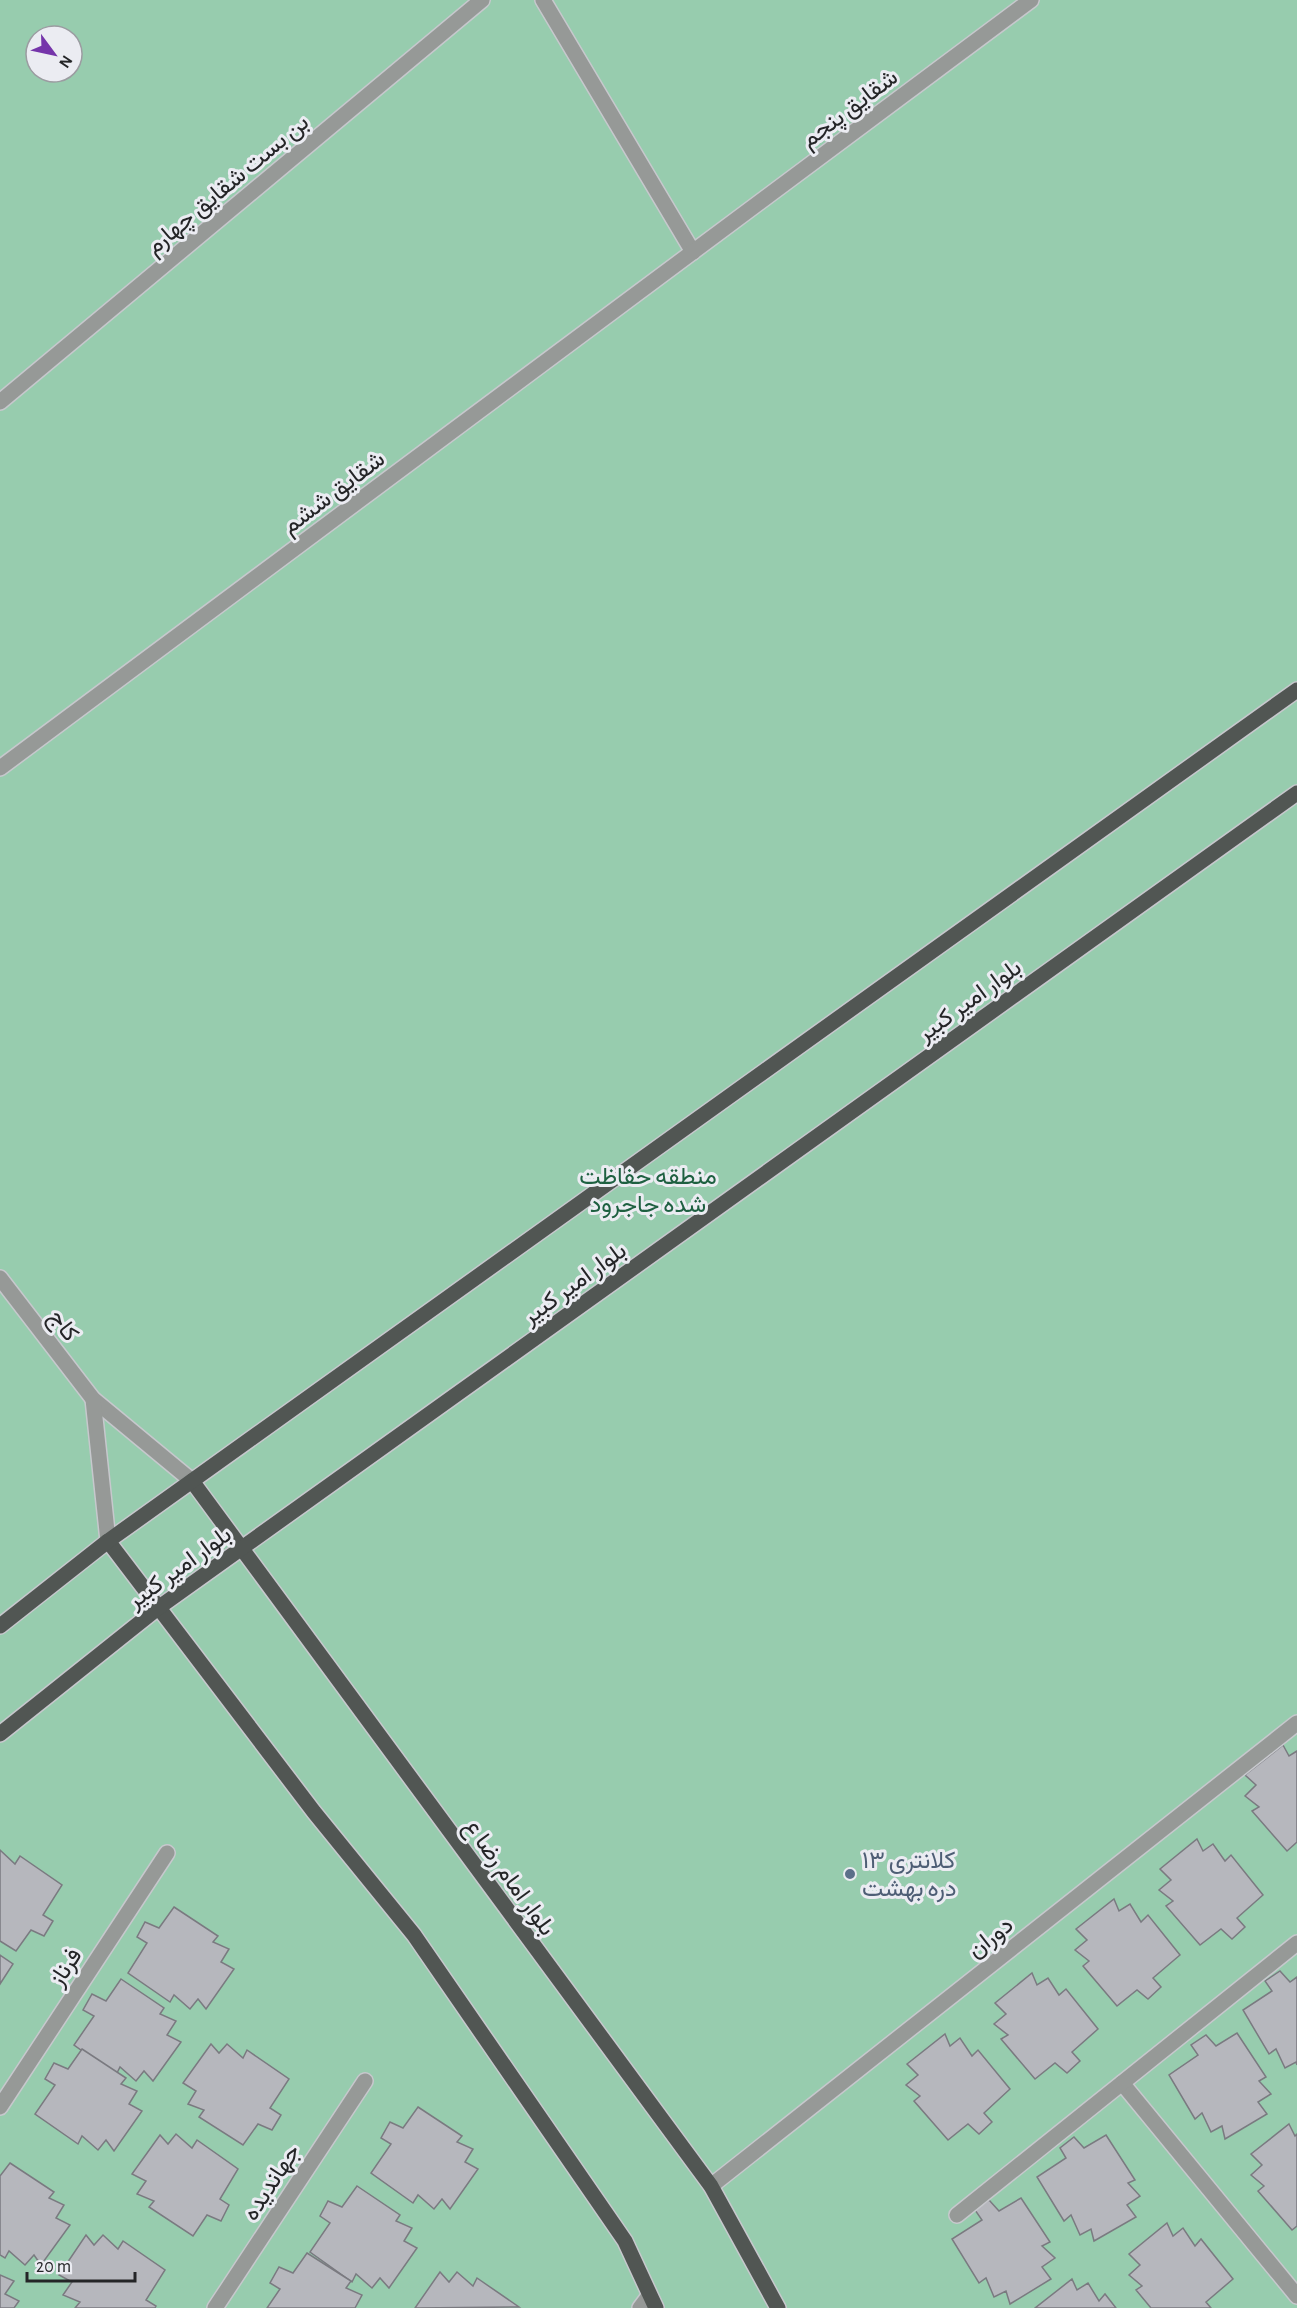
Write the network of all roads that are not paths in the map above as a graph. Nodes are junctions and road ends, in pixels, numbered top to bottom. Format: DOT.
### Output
graph roads {
  1 [pos="482,0"];
  2 [pos="543,0"];
  3 [pos="1031,0"];
  4 [pos="693,252"];
  5 [pos="0,402"];
  6 [pos="1297,690"];
  7 [pos="0,768"];
  8 [pos="1297,793"];
  9 [pos="0,1278"];
  10 [pos="93,1399"];
  11 [pos="192,1481"];
  12 [pos="108,1541"];
  13 [pos="242,1548"];
  14 [pos="158,1608"];
  15 [pos="0,1626"];
  16 [pos="1297,1723"];
  17 [pos="0,1734"];
  18 [pos="167,1853"];
  19 [pos="1297,1943"];
  20 [pos="365,2081"];
  21 [pos="1122,2083"];
  22 [pos="0,2107"];
  23 [pos="711,2186"];
  24 [pos="957,2215"];
  25 [pos="1297,2296"];
  26 [pos="648,2304"];
  27 [pos="215,2308"];
  28 [pos="778,2308"];
  1 -- 5 [label="street, بن بست شقایق چهارم"];
  2 -- 4 [label="street"];
  3 -- 4 [label="street, شقایق پنجم"];
  4 -- 7 [label="street, شقایق ششم"];
  6 -- 11 [label="main road"];
  8 -- 13 [label="main road, بلوار امیر کبیر"];
  9 -- 10 [label="street, کاج"];
  10 -- 11 [label="street, کاج"];
  10 -- 12 [label="street"];
  11 -- 12 [label="main road"];
  11 -- 13 [label="main road, بلوار امام رضا ع"];
  12 -- 14 [label="main road"];
  12 -- 15 [label="main road"];
  13 -- 14 [label="main road, بلوار امیر کبیر"];
  13 -- 23 [label="main road, بلوار امام رضا ع"];
  14 -- 17 [label="main road, بلوار امیر کبیر"];
  14 -- 26 [label="main road"];
  16 -- 23 [label="street, دوران"];
  18 -- 22 [label="street, فرناز"];
  19 -- 21 [label="street"];
  20 -- 27 [label="street, جهاندیده"];
  21 -- 24 [label="street"];
  21 -- 25 [label="street"];
  23 -- 28 [label="main road, بلوار امام رضا ع"];
}
